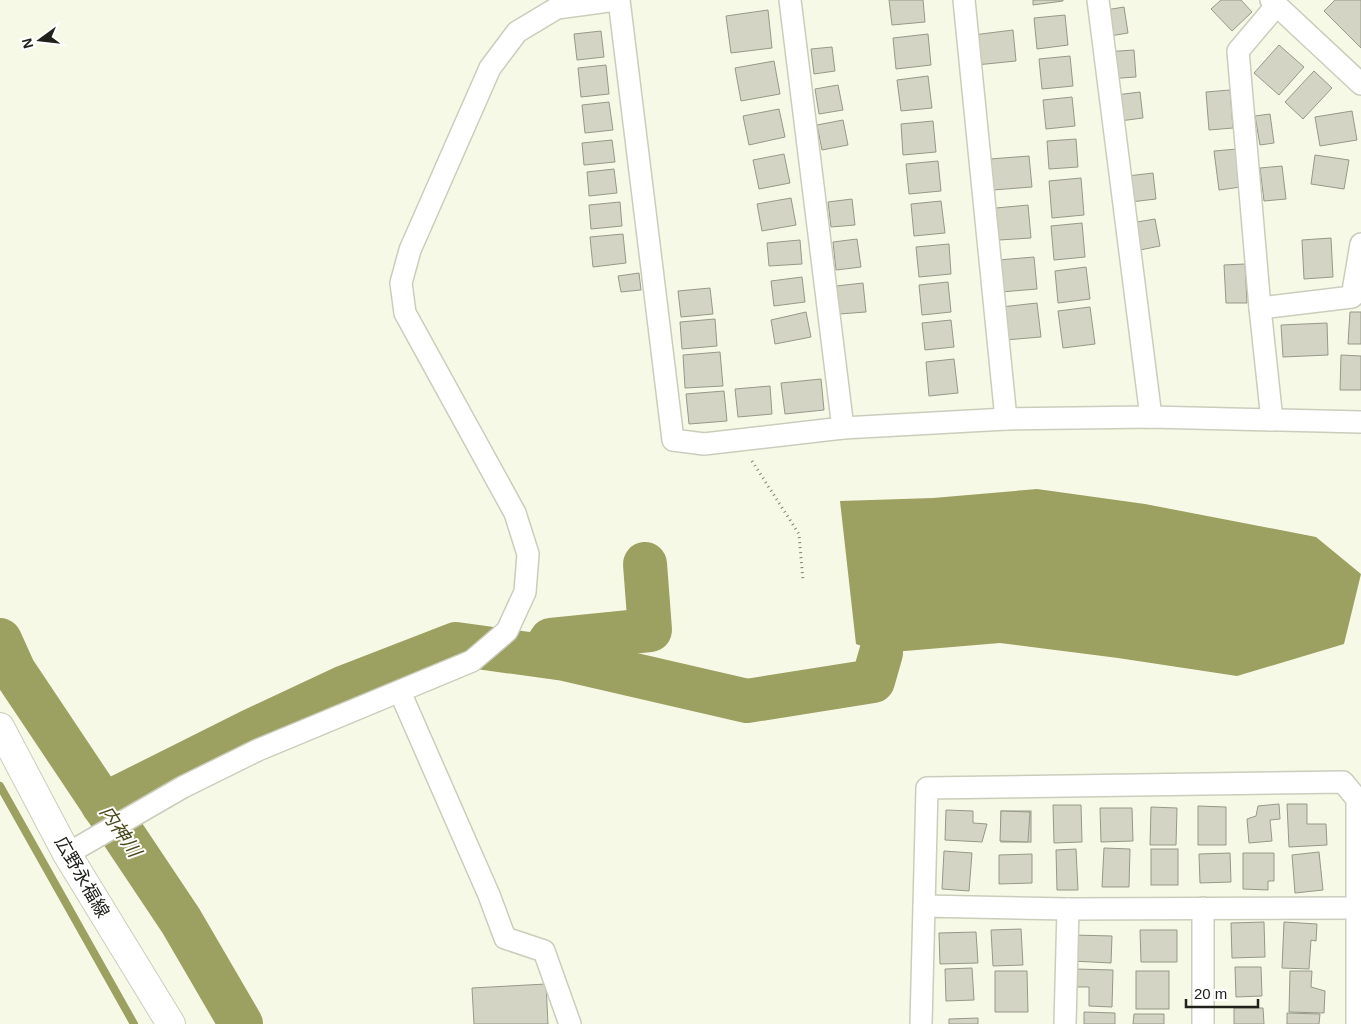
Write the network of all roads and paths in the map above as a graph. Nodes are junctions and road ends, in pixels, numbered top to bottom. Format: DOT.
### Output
graph roads {
  1 [pos="617,0"];
  2 [pos="790,0"];
  3 [pos="964,0"];
  4 [pos="1098,0"];
  5 [pos="1274,3"];
  6 [pos="1361,84"];
  7 [pos="1361,244"];
  8 [pos="1260,308"];
  9 [pos="1150,417"];
  10 [pos="1006,419"];
  11 [pos="1272,420"];
  12 [pos="1361,422"];
  13 [pos="843,428"];
  14 [pos="738,440"];
  15 [pos="803,581"];
  16 [pos="400,692"];
  17 [pos="0,726"];
  18 [pos="75,849"];
  19 [pos="924,906"];
  20 [pos="1203,908"];
  21 [pos="1359,908"];
  22 [pos="1068,909"];
  23 [pos="170,1024"];
  24 [pos="570,1024"];
  25 [pos="921,1024"];
  26 [pos="1065,1024"];
  27 [pos="1203,1024"];
  28 [pos="1357,1024"];
  1 -- 14 [label="street"];
  1 -- 16 [label="street"];
  2 -- 13 [label="street"];
  3 -- 10 [label="street"];
  4 -- 9 [label="street"];
  5 -- 6 [label="street"];
  5 -- 8 [label="street"];
  7 -- 8 [label="street"];
  8 -- 11 [label="street"];
  9 -- 10 [label="street"];
  9 -- 11 [label="street"];
  10 -- 13 [label="street"];
  11 -- 12 [label="street"];
  13 -- 14 [label="street"];
  14 -- 15 [label="path"];
  16 -- 18 [label="street"];
  16 -- 24 [label="street"];
  17 -- 18 [label="main road, 広野永福線"];
  18 -- 23 [label="main road, 広野永福線"];
  19 -- 21 [label="street"];
  19 -- 22 [label="street"];
  19 -- 25 [label="street"];
  20 -- 21 [label="street"];
  20 -- 22 [label="street"];
  20 -- 27 [label="street"];
  21 -- 28 [label="street"];
  22 -- 26 [label="street"];
}
